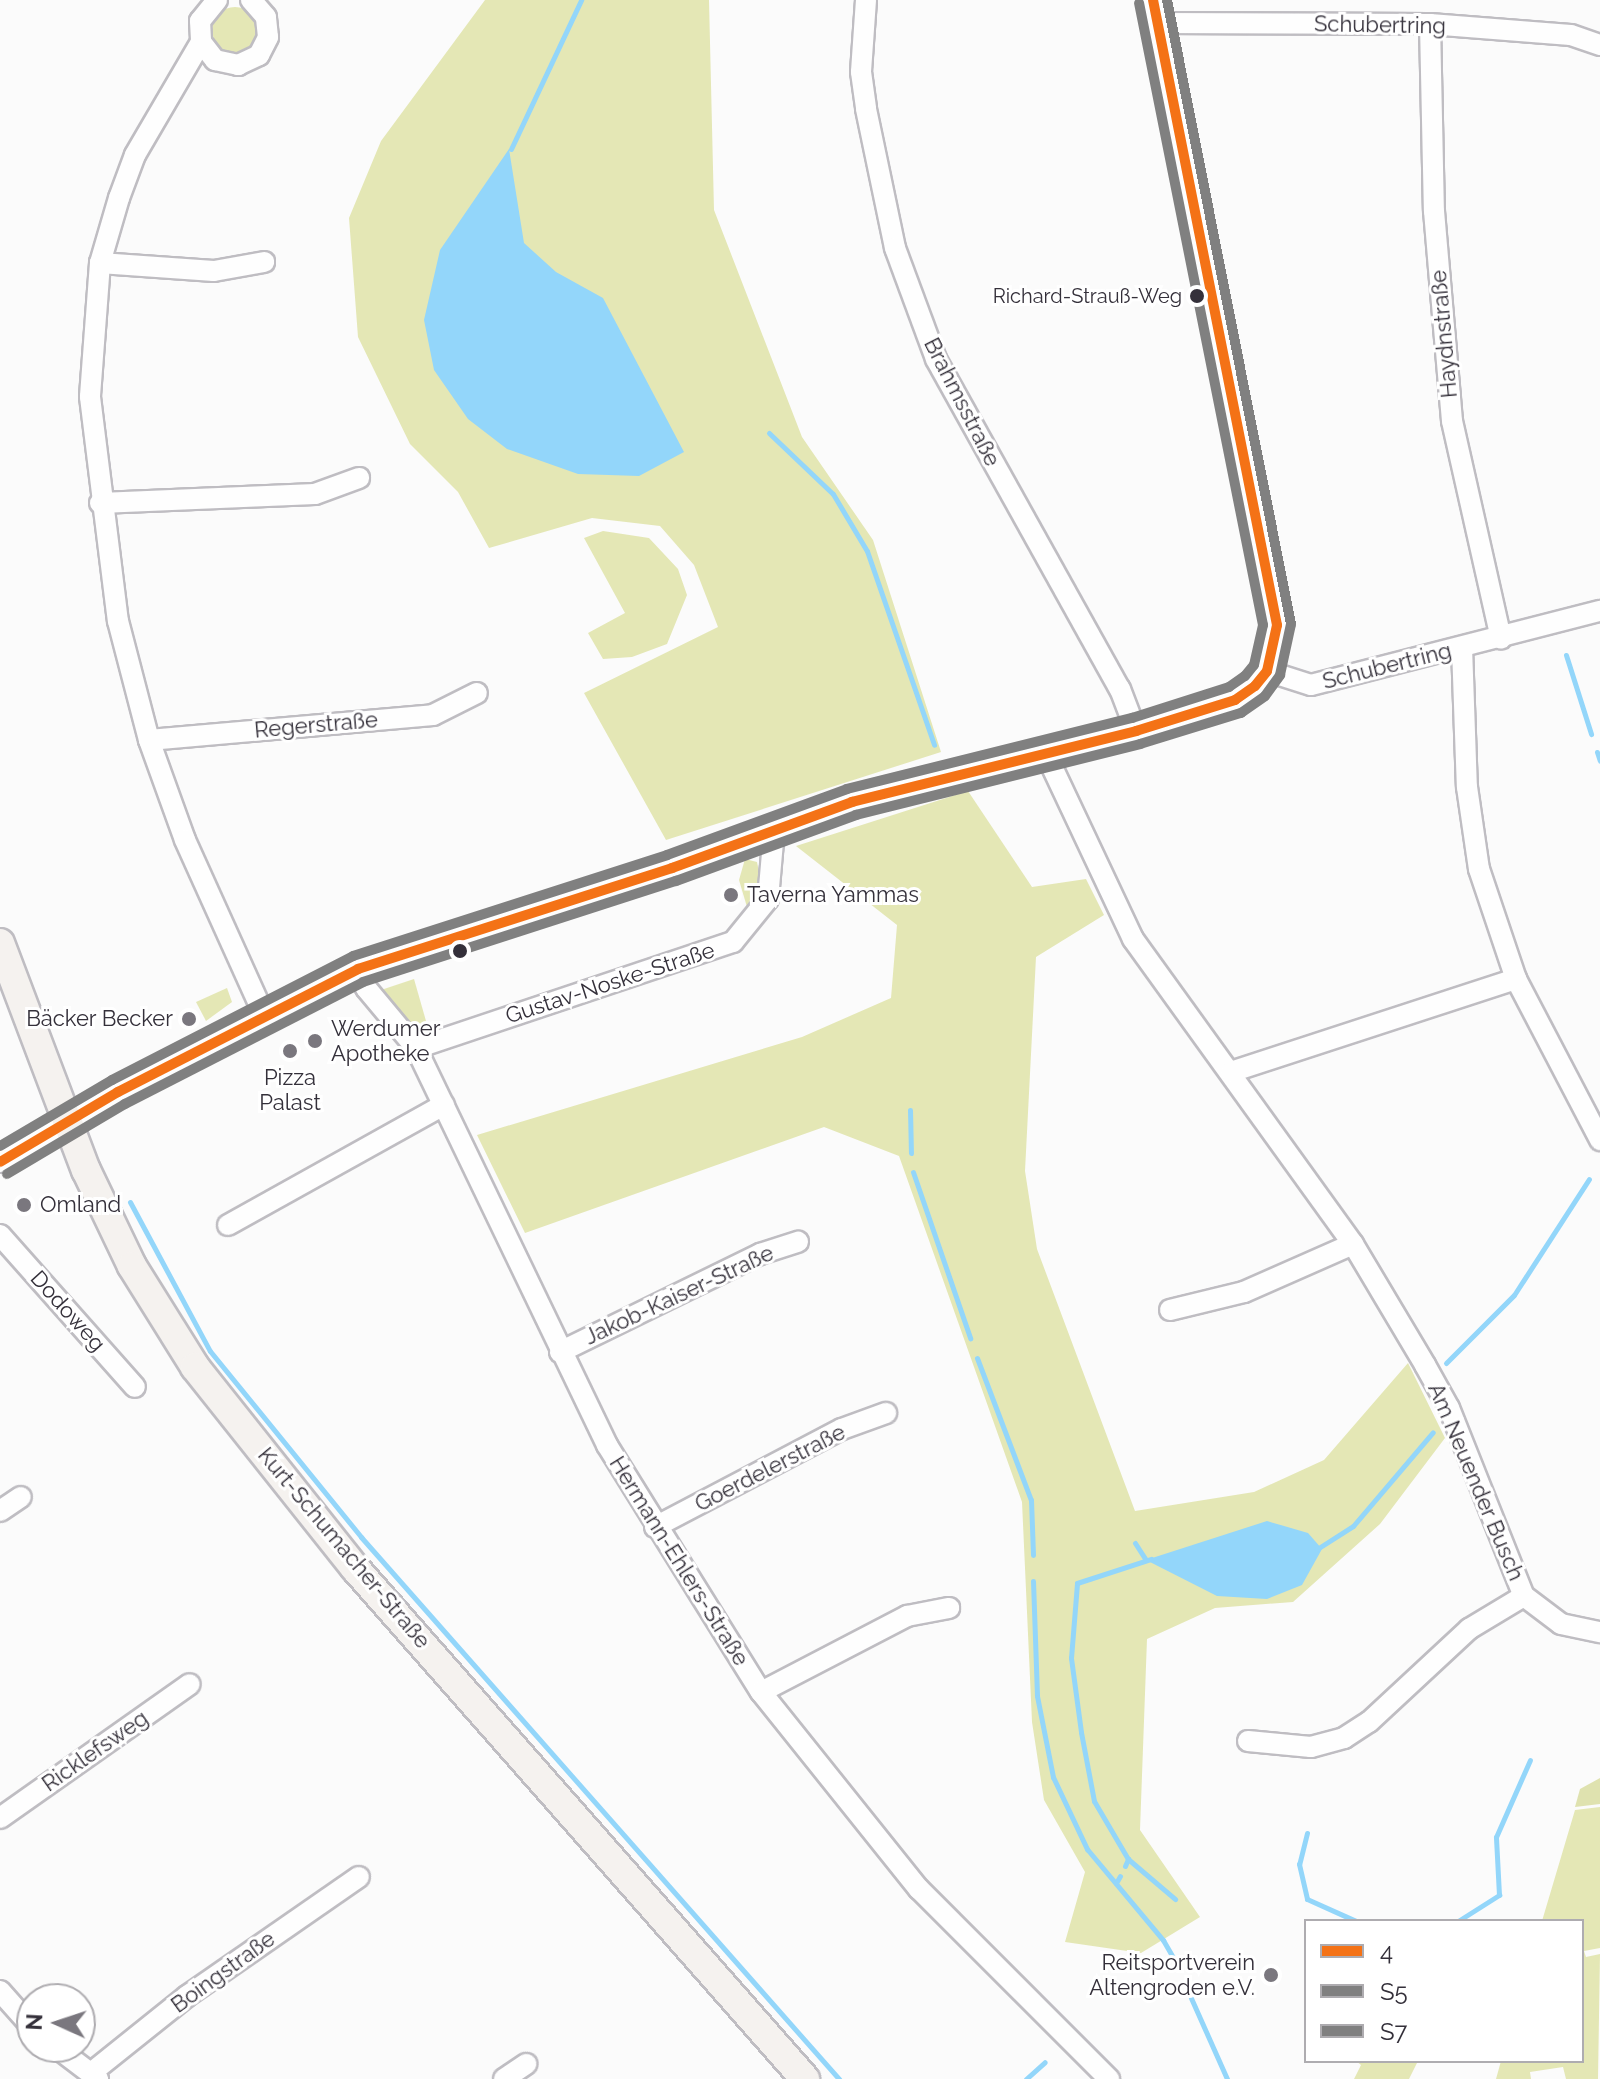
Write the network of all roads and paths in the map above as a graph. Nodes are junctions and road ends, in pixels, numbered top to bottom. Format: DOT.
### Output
graph roads {
  1 [pos="217,0"];
  2 [pos="251,0"];
  3 [pos="866,0"];
  4 [pos="1153,0"];
  5 [pos="1158,23"];
  6 [pos="1430,24"];
  7 [pos="201,42"];
  8 [pos="1600,45"];
  9 [pos="264,262"];
  10 [pos="100,263"];
  11 [pos="359,478"];
  12 [pos="100,503"];
  13 [pos="1600,611"];
  14 [pos="1501,639"];
  15 [pos="1462,647"];
  16 [pos="1267,671"];
  17 [pos="477,693"];
  18 [pos="1136,731"];
  19 [pos="149,740"];
  20 [pos="1045,752"];
  21 [pos="774,831"];
  22 [pos="0,943"];
  23 [pos="358,969"];
  24 [pos="1516,979"];
  25 [pos="264,1015"];
  26 [pos="416,1048"];
  27 [pos="1231,1072"];
  28 [pos="444,1105"];
  29 [pos="68,1124"];
  30 [pos="1600,1140"];
  31 [pos="0,1162"];
  32 [pos="228,1225"];
  33 [pos="0,1235"];
  34 [pos="798,1242"];
  35 [pos="1353,1244"];
  36 [pos="1170,1310"];
  37 [pos="560,1352"];
  38 [pos="135,1387"];
  39 [pos="886,1413"];
  40 [pos="21,1497"];
  41 [pos="0,1511"];
  42 [pos="655,1527"];
  43 [pos="1524,1596"];
  44 [pos="949,1608"];
  45 [pos="1600,1632"];
  46 [pos="190,1684"];
  47 [pos="761,1692"];
  48 [pos="1248,1741"];
  49 [pos="0,1818"];
  50 [pos="359,1877"];
  51 [pos="0,1991"];
  52 [pos="7,2015"];
  53 [pos="77,2063"];
  54 [pos="526,2064"];
  55 [pos="94,2076"];
  56 [pos="504,2079"];
  57 [pos="805,2079"];
  58 [pos="1109,2079"];
  1 -- 7 [label="street"];
  2 -- 7 [label="street"];
  3 -- 18 [label="street, Brahmsstraße"];
  4 -- 5 [label="street"];
  5 -- 6 [label="street, Schubertring"];
  5 -- 16 [label="street"];
  6 -- 8 [label="street, Schubertring"];
  6 -- 14 [label="street, Haydnstraße"];
  7 -- 10 [label="street"];
  9 -- 10 [label="street"];
  10 -- 12 [label="street"];
  11 -- 12 [label="street"];
  12 -- 19 [label="street"];
  13 -- 14 [label="street, Schubertring"];
  14 -- 15 [label="street, Schubertring"];
  15 -- 16 [label="street, Schubertring"];
  15 -- 24 [label="street"];
  16 -- 18 [label="street"];
  17 -- 19 [label="street, Regerstraße"];
  18 -- 20 [label="street"];
  19 -- 25 [label="street"];
  20 -- 21 [label="street"];
  20 -- 27 [label="street, Am Neuender Busch"];
  21 -- 23 [label="street"];
  21 -- 26 [label="street, Gustav-Noske-Straße"];
  22 -- 29 [label="street, Kurt-Schumacher-Straße"];
  23 -- 25 [label="street"];
  23 -- 26 [label="street, Hermann-Ehlers-Straße"];
  24 -- 27 [label="street"];
  24 -- 30 [label="street"];
  25 -- 29 [label="street"];
  26 -- 28 [label="street, Hermann-Ehlers-Straße"];
  27 -- 35 [label="street, Am Neuender Busch"];
  28 -- 32 [label="street"];
  28 -- 37 [label="street, Hermann-Ehlers-Straße"];
  29 -- 31 [label="street"];
  29 -- 57 [label="street, Kurt-Schumacher-Straße"];
  33 -- 38 [label="street, Dodoweg"];
  34 -- 37 [label="street, Jakob-Kaiser-Straße"];
  35 -- 36 [label="street"];
  35 -- 43 [label="street, Am Neuender Busch"];
  37 -- 42 [label="street, Hermann-Ehlers-Straße"];
  39 -- 42 [label="street, Goerdelerstraße"];
  40 -- 41 [label="street"];
  42 -- 47 [label="street, Hermann-Ehlers-Straße"];
  43 -- 45 [label="street, Am Neuender Busch"];
  43 -- 48 [label="street, Am Neuender Busch"];
  44 -- 47 [label="street"];
  46 -- 49 [label="street, Ricklefsweg"];
  47 -- 58 [label="street, Hermann-Ehlers-Straße"];
  50 -- 55 [label="street, Boingstraße"];
  51 -- 52 [label="street"];
  53 -- 55 [label="street"];
  54 -- 56 [label="street"];
}
